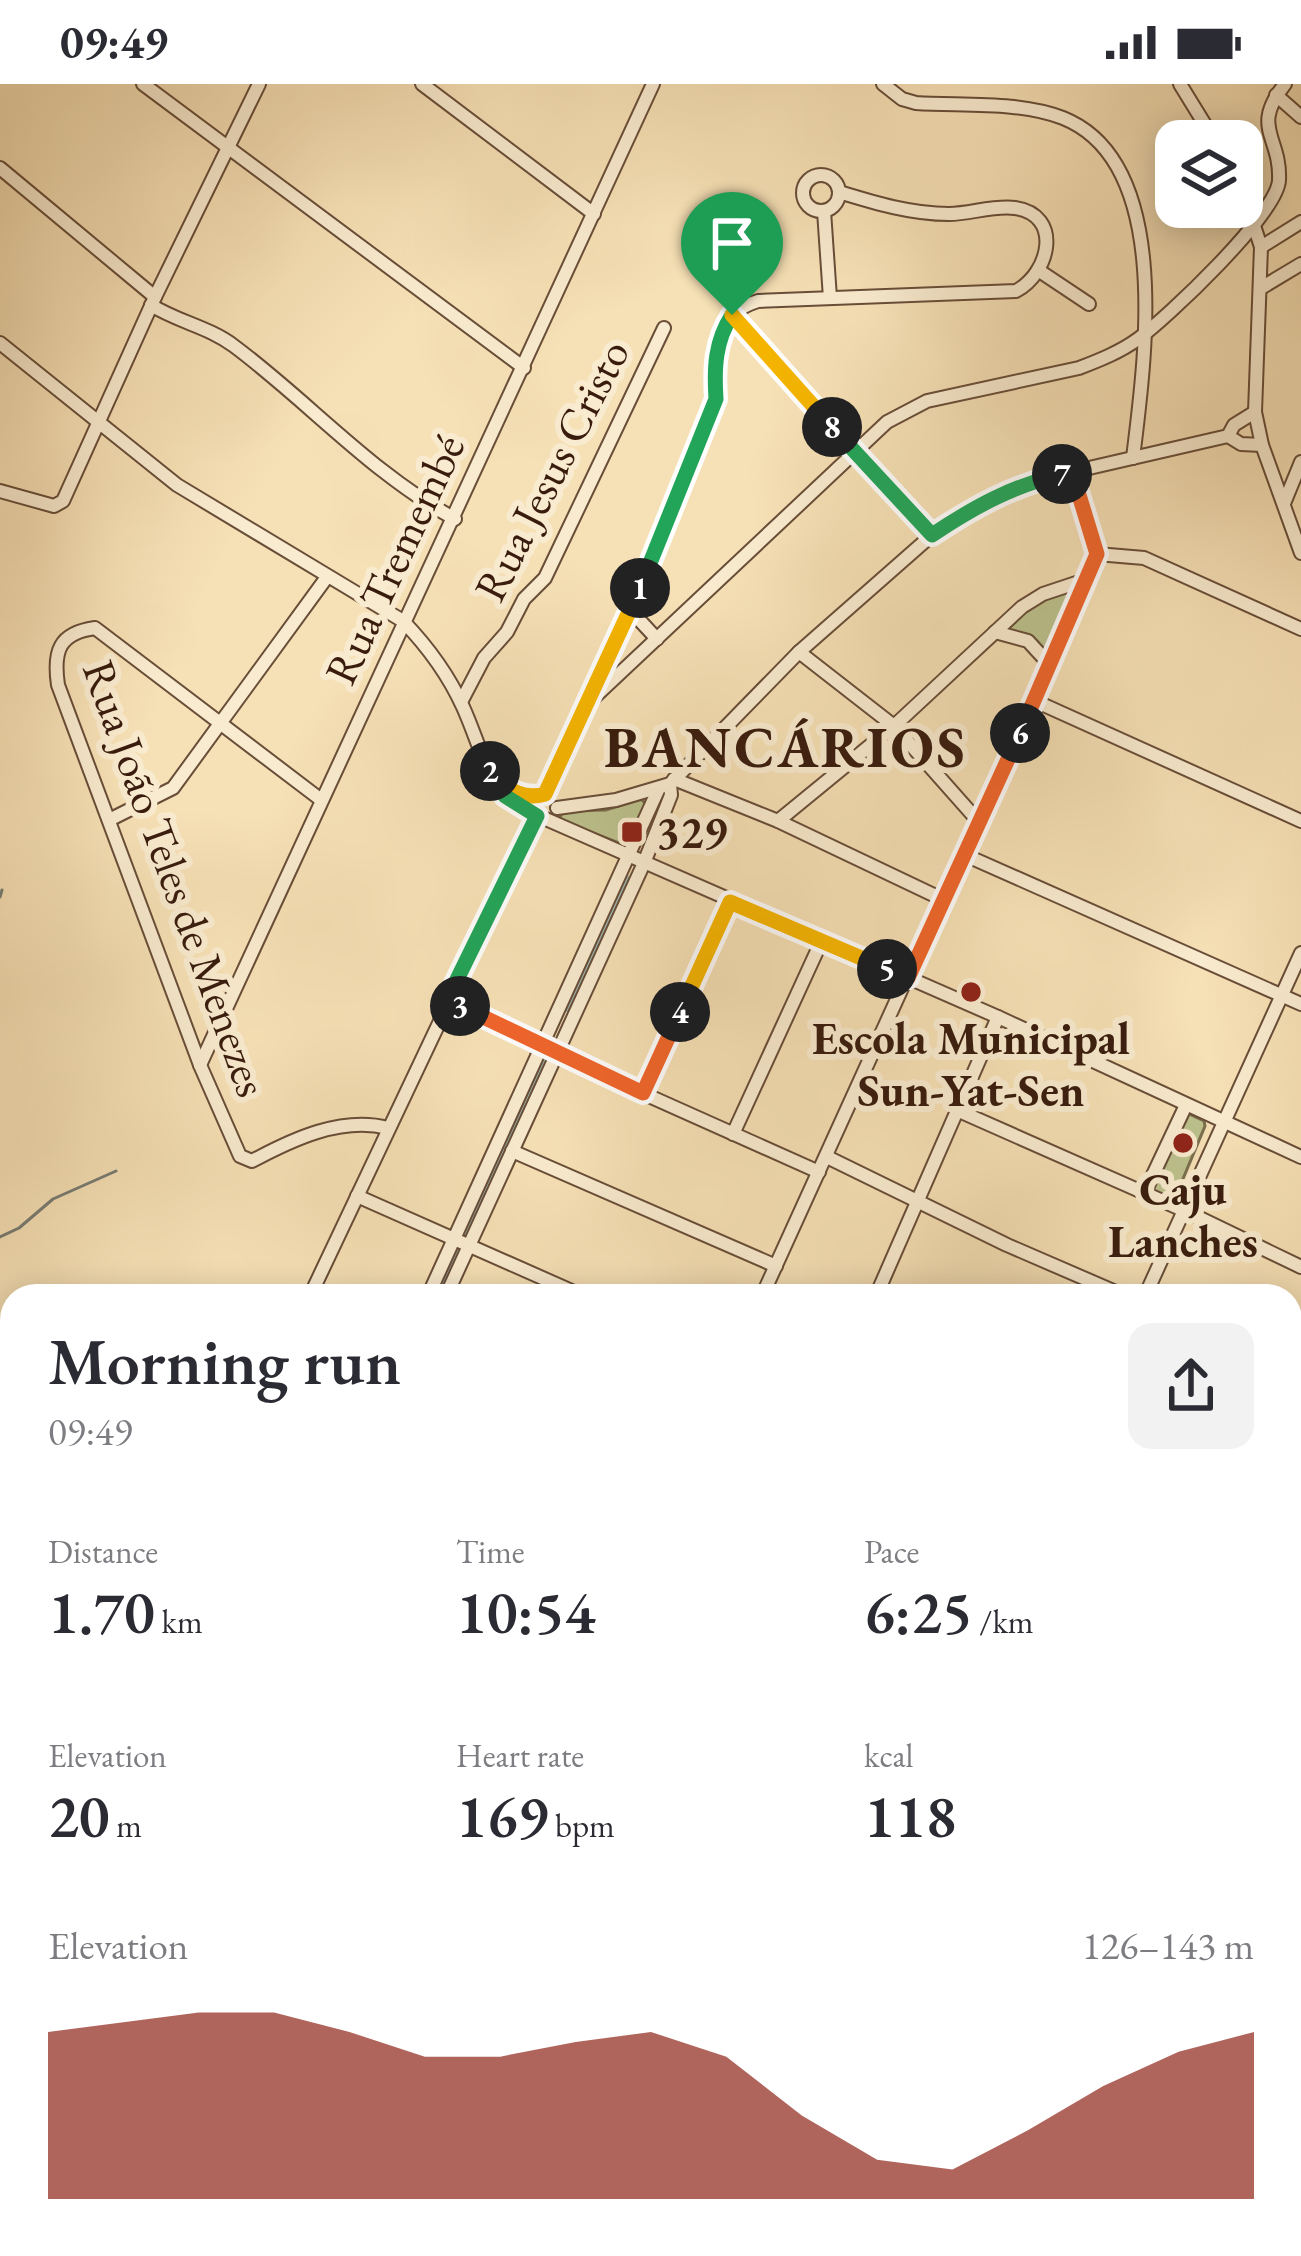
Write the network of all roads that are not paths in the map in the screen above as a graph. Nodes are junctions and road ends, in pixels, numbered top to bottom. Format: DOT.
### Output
graph roads {
  1 [pos="143,84"];
  2 [pos="259,84"];
  3 [pos="422,84"];
  4 [pos="653,84"];
  5 [pos="883,84"];
  6 [pos="1180,84"];
  7 [pos="1280,90"];
  8 [pos="1301,117"];
  9 [pos="1202,120"];
  10 [pos="229,147"];
  11 [pos="0,168"];
  12 [pos="839,192"];
  13 [pos="824,211"];
  14 [pos="594,214"];
  15 [pos="1263,215"];
  16 [pos="1301,222"];
  17 [pos="1252,228"];
  18 [pos="1256,228"];
  19 [pos="1261,247"];
  20 [pos="1301,264"];
  21 [pos="1041,272"];
  22 [pos="1261,288"];
  23 [pos="830,298"];
  24 [pos="153,301"];
  25 [pos="1090,304"];
  26 [pos="732,315"];
  27 [pos="664,328"];
  28 [pos="1147,332"];
  29 [pos="0,343"];
  30 [pos="524,368"];
  31 [pos="1255,412"];
  32 [pos="98,419"];
  33 [pos="1228,436"];
  34 [pos="1262,445"];
  35 [pos="853,451"];
  36 [pos="1133,458"];
  37 [pos="1301,462"];
  38 [pos="1072,472"];
  39 [pos="0,491"];
  40 [pos="1285,502"];
  41 [pos="454,519"];
  42 [pos="932,535"];
  43 [pos="1301,553"];
  44 [pos="1097,554"];
  45 [pos="327,577"];
  46 [pos="1088,579"];
  47 [pos="631,611"];
  48 [pos="403,621"];
  49 [pos="1301,629"];
  50 [pos="995,632"];
  51 [pos="657,639"];
  52 [pos="799,652"];
  53 [pos="1050,665"];
  54 [pos="1035,701"];
  55 [pos="461,702"];
  56 [pos="584,707"];
  57 [pos="222,725"];
  58 [pos="894,726"];
  59 [pos="488,769"];
  60 [pos="669,787"];
  61 [pos="540,796"];
  62 [pos="320,799"];
  63 [pos="556,808"];
  64 [pos="538,817"];
  65 [pos="110,820"];
  66 [pos="778,821"];
  67 [pos="1301,821"];
  68 [pos="980,822"];
  69 [pos="629,854"];
  70 [pos="965,855"];
  71 [pos="644,863"];
  72 [pos="942,898"];
  73 [pos="730,902"];
  74 [pos="822,940"];
  75 [pos="1301,953"];
  76 [pos="908,978"];
  77 [pos="1282,995"];
  78 [pos="447,1000"];
  79 [pos="1301,1004"];
  80 [pos="998,1017"];
  81 [pos="548,1051"];
  82 [pos="200,1066"];
  83 [pos="643,1093"];
  84 [pos="1186,1105"];
  85 [pos="959,1111"];
  86 [pos="1222,1123"];
  87 [pos="388,1128"];
  88 [pos="734,1134"];
  89 [pos="512,1150"];
  90 [pos="827,1156"];
  91 [pos="1301,1157"];
  92 [pos="819,1172"];
  93 [pos="1144,1194"];
  94 [pos="357,1196"];
  95 [pos="919,1200"];
  96 [pos="1183,1210"];
  97 [pos="461,1242"];
  98 [pos="776,1266"];
  99 [pos="1301,1268"];
  100 [pos="316,1284"];
  101 [pos="435,1284"];
  102 [pos="449,1284"];
  103 [pos="556,1284"];
  104 [pos="768,1284"];
  105 [pos="881,1284"];
  106 [pos="1096,1284"];
  107 [pos="1150,1284"];
  1 -- 10 [label="street"];
  2 -- 10 [label="street"];
  3 -- 14 [label="street"];
  4 -- 14 [label="street, Rua Tremembé"];
  5 -- 28 [label="street"];
  6 -- 9 [label="street"];
  7 -- 8 [label="street"];
  7 -- 15 [label="street"];
  10 -- 24 [label="street"];
  10 -- 30 [label="street"];
  11 -- 24 [label="street"];
  12 -- 13 [label="street"];
  12 -- 13 [label="street"];
  12 -- 21 [label="street"];
  13 -- 23 [label="street"];
  14 -- 30 [label="street, Rua Tremembé"];
  16 -- 19 [label="street"];
  17 -- 28 [label="street"];
  18 -- 19 [label="street"];
  19 -- 22 [label="street"];
  20 -- 22 [label="street"];
  21 -- 23 [label="street"];
  21 -- 25 [label="street"];
  22 -- 31 [label="street"];
  23 -- 26 [label="street"];
  24 -- 32 [label="street"];
  24 -- 41 [label="street"];
  26 -- 35 [label="street"];
  26 -- 47 [label="street"];
  27 -- 55 [label="street, Rua Jesus Cristo"];
  28 -- 35 [label="street"];
  28 -- 36 [label="street"];
  29 -- 32 [label="street"];
  30 -- 41 [label="street, Rua Tremembé"];
  31 -- 33 [label="street"];
  31 -- 34 [label="street"];
  32 -- 39 [label="street"];
  32 -- 45 [label="street"];
  33 -- 34 [label="street"];
  33 -- 36 [label="street"];
  34 -- 40 [label="street"];
  35 -- 42 [label="street"];
  35 -- 51 [label="street"];
  36 -- 38 [label="street"];
  37 -- 40 [label="street"];
  38 -- 42 [label="street"];
  38 -- 44 [label="street"];
  40 -- 43 [label="street"];
  41 -- 48 [label="street, Rua Tremembé"];
  42 -- 52 [label="street"];
  44 -- 46 [label="street"];
  44 -- 49 [label="street"];
  45 -- 48 [label="street"];
  45 -- 57 [label="street"];
  46 -- 50 [label="street"];
  46 -- 53 [label="street"];
  47 -- 51 [label="street"];
  47 -- 56 [label="street"];
  48 -- 55 [label="street"];
  48 -- 62 [label="street, Rua Tremembé"];
  50 -- 53 [label="street"];
  50 -- 58 [label="street"];
  51 -- 56 [label="street"];
  52 -- 58 [label="street"];
  52 -- 60 [label="street"];
  53 -- 54 [label="street"];
  54 -- 67 [label="street"];
  54 -- 68 [label="street"];
  55 -- 59 [label="street"];
  56 -- 61 [label="street"];
  57 -- 62 [label="street, Rua João Teles de Menezes"];
  57 -- 65 [label="street"];
  57 -- 65 [label="street, Rua João Teles de Menezes"];
  58 -- 66 [label="street"];
  58 -- 68 [label="street"];
  59 -- 61 [label="street"];
  59 -- 64 [label="street"];
  60 -- 63 [label="street"];
  60 -- 66 [label="street"];
  60 -- 69 [label="street"];
  60 -- 71 [label="street"];
  61 -- 63 [label="street"];
  61 -- 64 [label="street"];
  62 -- 82 [label="street, Rua Tremembé"];
  63 -- 64 [label="street"];
  64 -- 69 [label="street"];
  64 -- 78 [label="street"];
  65 -- 82 [label="street, Rua João Teles de Menezes"];
  66 -- 72 [label="street"];
  68 -- 70 [label="street"];
  69 -- 71 [label="street"];
  69 -- 81 [label="street"];
  70 -- 72 [label="street"];
  70 -- 77 [label="street"];
  71 -- 73 [label="street"];
  71 -- 81 [label="street"];
  72 -- 76 [label="street"];
  73 -- 74 [label="street"];
  73 -- 83 [label="street"];
  74 -- 76 [label="street"];
  74 -- 88 [label="street"];
  75 -- 77 [label="street"];
  76 -- 80 [label="street"];
  76 -- 90 [label="street"];
  77 -- 79 [label="street"];
  77 -- 86 [label="street"];
  78 -- 81 [label="street"];
  78 -- 87 [label="street"];
  80 -- 84 [label="street"];
  80 -- 85 [label="street"];
  81 -- 83 [label="street"];
  81 -- 89 [label="street"];
  81 -- 97 [label="street"];
  82 -- 87 [label="street, Rua João Teles de Menezes"];
  83 -- 88 [label="street"];
  84 -- 86 [label="street"];
  84 -- 93 [label="street"];
  85 -- 93 [label="street"];
  85 -- 95 [label="street"];
  86 -- 91 [label="street"];
  86 -- 96 [label="street"];
  87 -- 94 [label="street"];
  88 -- 92 [label="street"];
  89 -- 97 [label="street"];
  89 -- 98 [label="street"];
  90 -- 92 [label="street"];
  90 -- 95 [label="street"];
  92 -- 98 [label="street"];
  93 -- 96 [label="street"];
  94 -- 97 [label="street"];
  94 -- 100 [label="street"];
  95 -- 105 [label="street"];
  95 -- 106 [label="street"];
  96 -- 99 [label="street"];
  96 -- 107 [label="street"];
  97 -- 101 [label="street"];
  97 -- 102 [label="street"];
  97 -- 103 [label="street"];
  98 -- 104 [label="street"];
}
